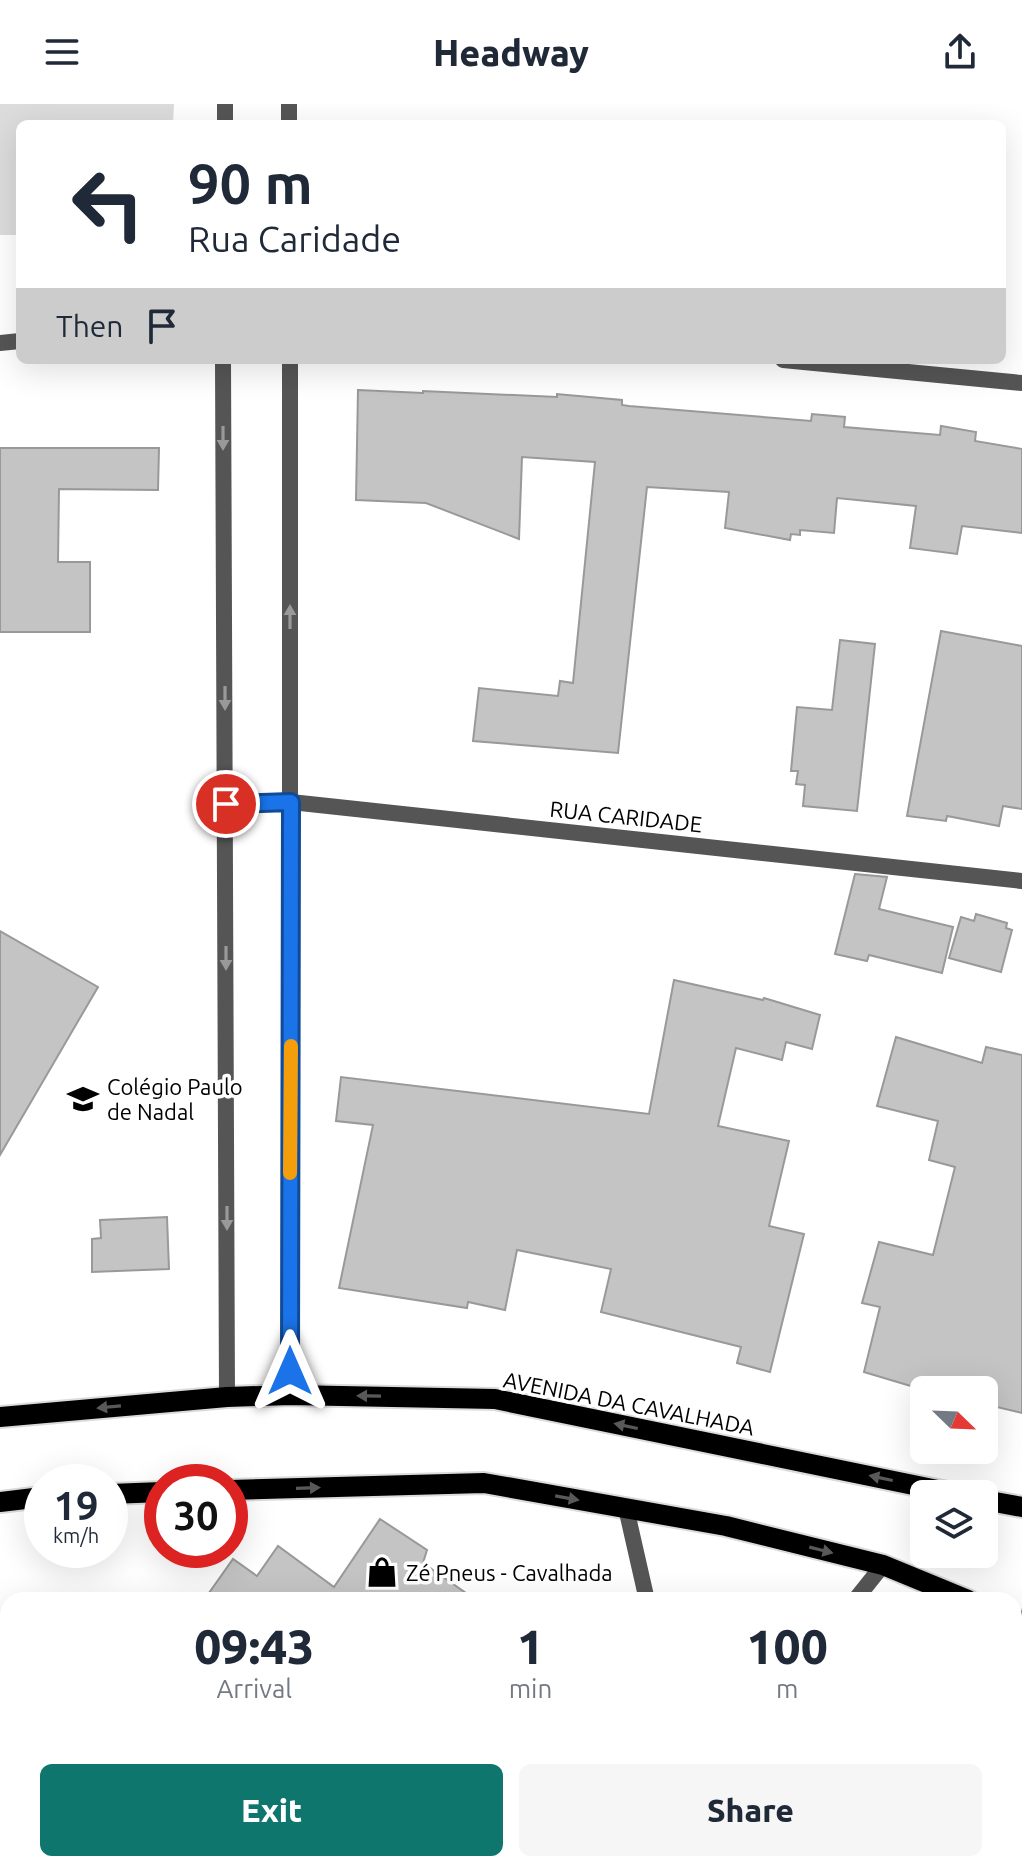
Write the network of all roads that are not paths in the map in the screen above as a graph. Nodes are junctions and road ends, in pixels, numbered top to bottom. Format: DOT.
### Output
graph roads {
  1 [pos="223,364"];
  2 [pos="290,364"];
  3 [pos="825,364"];
  4 [pos="1022,383"];
  5 [pos="291,802"];
  6 [pos="226,804"];
  7 [pos="1022,881"];
  8 [pos="290,1395"];
  9 [pos="227,1397"];
  10 [pos="0,1417"];
  11 [pos="910,1484"];
  12 [pos="248,1490"];
  13 [pos="24,1499"];
  14 [pos="0,1502"];
  15 [pos="998,1503"];
  16 [pos="1022,1507"];
  17 [pos="626,1508"];
  18 [pos="883,1565"];
  19 [pos="645,1592"];
  20 [pos="861,1592"];
  21 [pos="949,1592"];
  1 -- 6 [label="street, one-way"];
  5 -- 2 [label="street, one-way"];
  3 -- 4 [label="street"];
  5 -- 6 [label="street, RUA CARIDADE"];
  5 -- 7 [label="street, RUA CARIDADE"];
  5 -- 8 [label="street"];
  6 -- 9 [label="street, one-way"];
  8 -- 9 [label="main road, AVENIDA DA CAVALHADA"];
  11 -- 8 [label="main road, AVENIDA DA CAVALHADA, one-way"];
  9 -- 10 [label="main road, AVENIDA DA CAVALHADA, one-way"];
  12 -- 17 [label="main road, one-way"];
  13 -- 14 [label="main road"];
  15 -- 16 [label="main road"];
  17 -- 18 [label="main road, one-way"];
  17 -- 19 [label="street"];
  18 -- 20 [label="street"];
  18 -- 21 [label="main road"];
}
